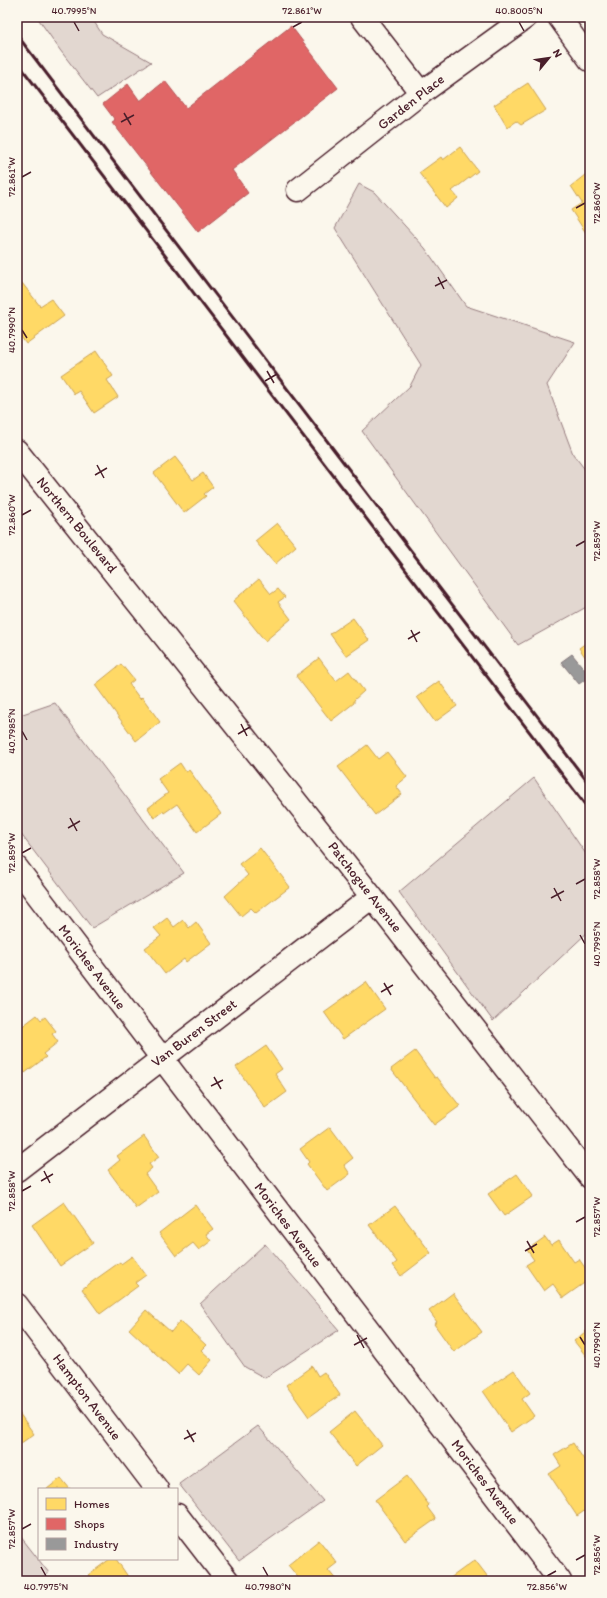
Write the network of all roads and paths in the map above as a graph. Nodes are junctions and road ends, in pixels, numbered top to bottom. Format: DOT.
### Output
graph roads {
  1 [pos="362,17"];
  2 [pos="526,17"];
  3 [pos="559,17"];
  4 [pos="590,60"];
  5 [pos="421,93"];
  6 [pos="298,190"];
  7 [pos="17,451"];
  8 [pos="136,599"];
  9 [pos="17,868"];
  10 [pos="372,897"];
  11 [pos="161,1058"];
  12 [pos="17,1170"];
  13 [pos="590,1177"];
  14 [pos="17,1305"];
  15 [pos="156,1488"];
  16 [pos="178,1516"];
  17 [pos="228,1581"];
  18 [pos="560,1581"];
  1 -- 5 [label="street"];
  2 -- 5 [label="street, Garden Place"];
  3 -- 4 [label="street"];
  5 -- 6 [label="street, Garden Place"];
  7 -- 8 [label="street, Northern Boulevard"];
  8 -- 10 [label="street, Patchogue Avenue"];
  9 -- 11 [label="street, Moriches Avenue"];
  10 -- 11 [label="street, Van Buren Street"];
  10 -- 13 [label="street, Patchogue Avenue"];
  11 -- 12 [label="street, Van Buren Street"];
  11 -- 18 [label="street, Moriches Avenue"];
  14 -- 15 [label="street, Hampton Avenue"];
  16 -- 17 [label="street"];
}
